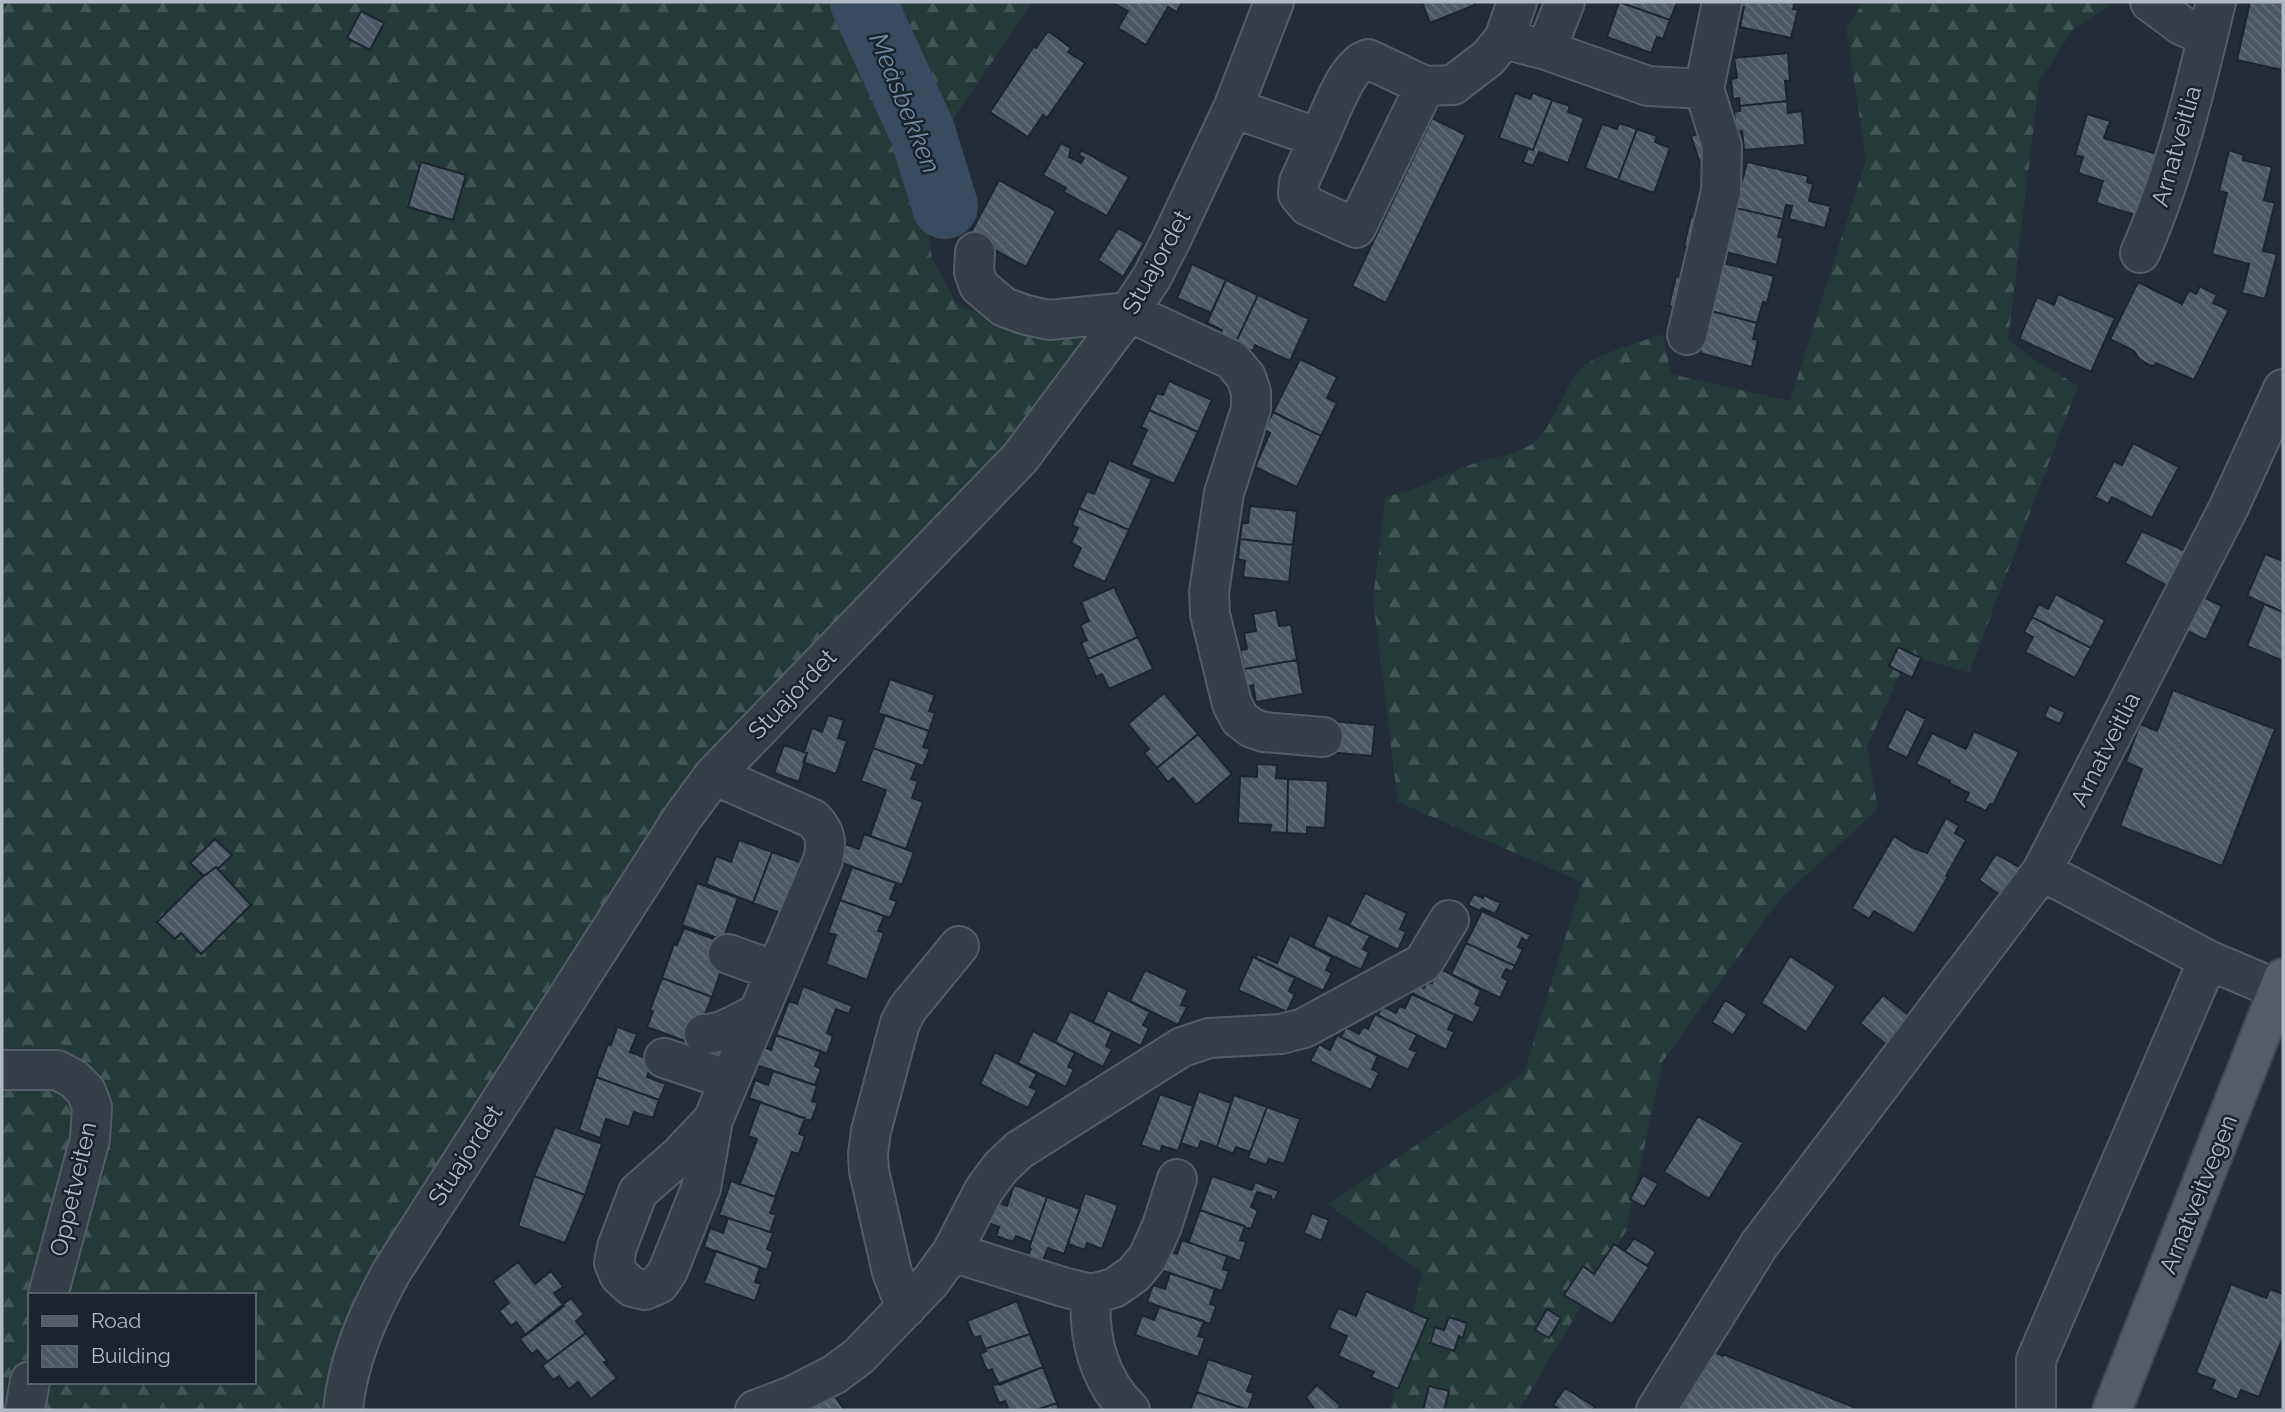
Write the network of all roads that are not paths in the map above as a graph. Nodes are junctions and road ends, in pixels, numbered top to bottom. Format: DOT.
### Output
graph roads {
  1 [pos="1274,2"];
  2 [pos="1517,2"];
  3 [pos="1565,2"];
  4 [pos="1722,2"];
  5 [pos="2150,2"];
  6 [pos="2212,20"];
  7 [pos="1503,39"];
  8 [pos="1546,50"];
  9 [pos="1425,86"];
  10 [pos="1704,89"];
  11 [pos="1233,108"];
  12 [pos="1319,138"];
  13 [pos="975,252"];
  14 [pos="2140,253"];
  15 [pos="1129,312"];
  16 [pos="1687,335"];
  17 [pos="2283,389"];
  18 [pos="1323,737"];
  19 [pos="714,775"];
  20 [pos="2042,871"];
  21 [pos="1449,920"];
  22 [pos="959,946"];
  23 [pos="728,954"];
  24 [pos="2208,960"];
  25 [pos="776,971"];
  26 [pos="2281,984"];
  27 [pos="758,1013"];
  28 [pos="704,1034"];
  29 [pos="664,1058"];
  30 [pos="2,1070"];
  31 [pos="729,1080"];
  32 [pos="713,1120"];
  33 [pos="1177,1179"];
  34 [pos="952,1252"];
  35 [pos="49,1293"];
  36 [pos="1091,1294"];
  37 [pos="906,1308"];
  38 [pos="29,1384"];
  39 [pos="25,1410"];
  40 [pos="343,1410"];
  41 [pos="755,1410"];
  42 [pos="1130,1410"];
  43 [pos="1656,1410"];
  44 [pos="2035,1410"];
  45 [pos="2112,1410"];
  1 -- 11 [label="street, Stuajordet"];
  2 -- 7 [label="street"];
  3 -- 8 [label="street"];
  4 -- 10 [label="street"];
  5 -- 6 [label="street, Arnatveitlia"];
  6 -- 14 [label="street, Arnatveitlia"];
  7 -- 8 [label="street"];
  7 -- 9 [label="street"];
  8 -- 10 [label="street"];
  9 -- 12 [label="street"];
  9 -- 12 [label="street"];
  10 -- 16 [label="street"];
  11 -- 12 [label="street"];
  11 -- 15 [label="street, Stuajordet"];
  13 -- 15 [label="street"];
  15 -- 18 [label="street"];
  15 -- 19 [label="street, Stuajordet"];
  17 -- 20 [label="street, Arnatveitlia"];
  19 -- 25 [label="street"];
  19 -- 40 [label="street, Stuajordet"];
  20 -- 24 [label="street"];
  20 -- 43 [label="street, Arnatveitlia"];
  21 -- 34 [label="street"];
  22 -- 37 [label="street"];
  23 -- 25 [label="street"];
  24 -- 26 [label="street"];
  24 -- 44 [label="street"];
  25 -- 27 [label="street"];
  26 -- 45 [label="main road, Arnatveitvegen"];
  27 -- 28 [label="street"];
  27 -- 31 [label="street"];
  29 -- 31 [label="street"];
  30 -- 35 [label="street, Oppetveiten"];
  31 -- 32 [label="street"];
  33 -- 36 [label="street"];
  34 -- 36 [label="street"];
  34 -- 37 [label="street"];
  36 -- 42 [label="street"];
  37 -- 41 [label="street"];
  38 -- 39 [label="street"];
}
